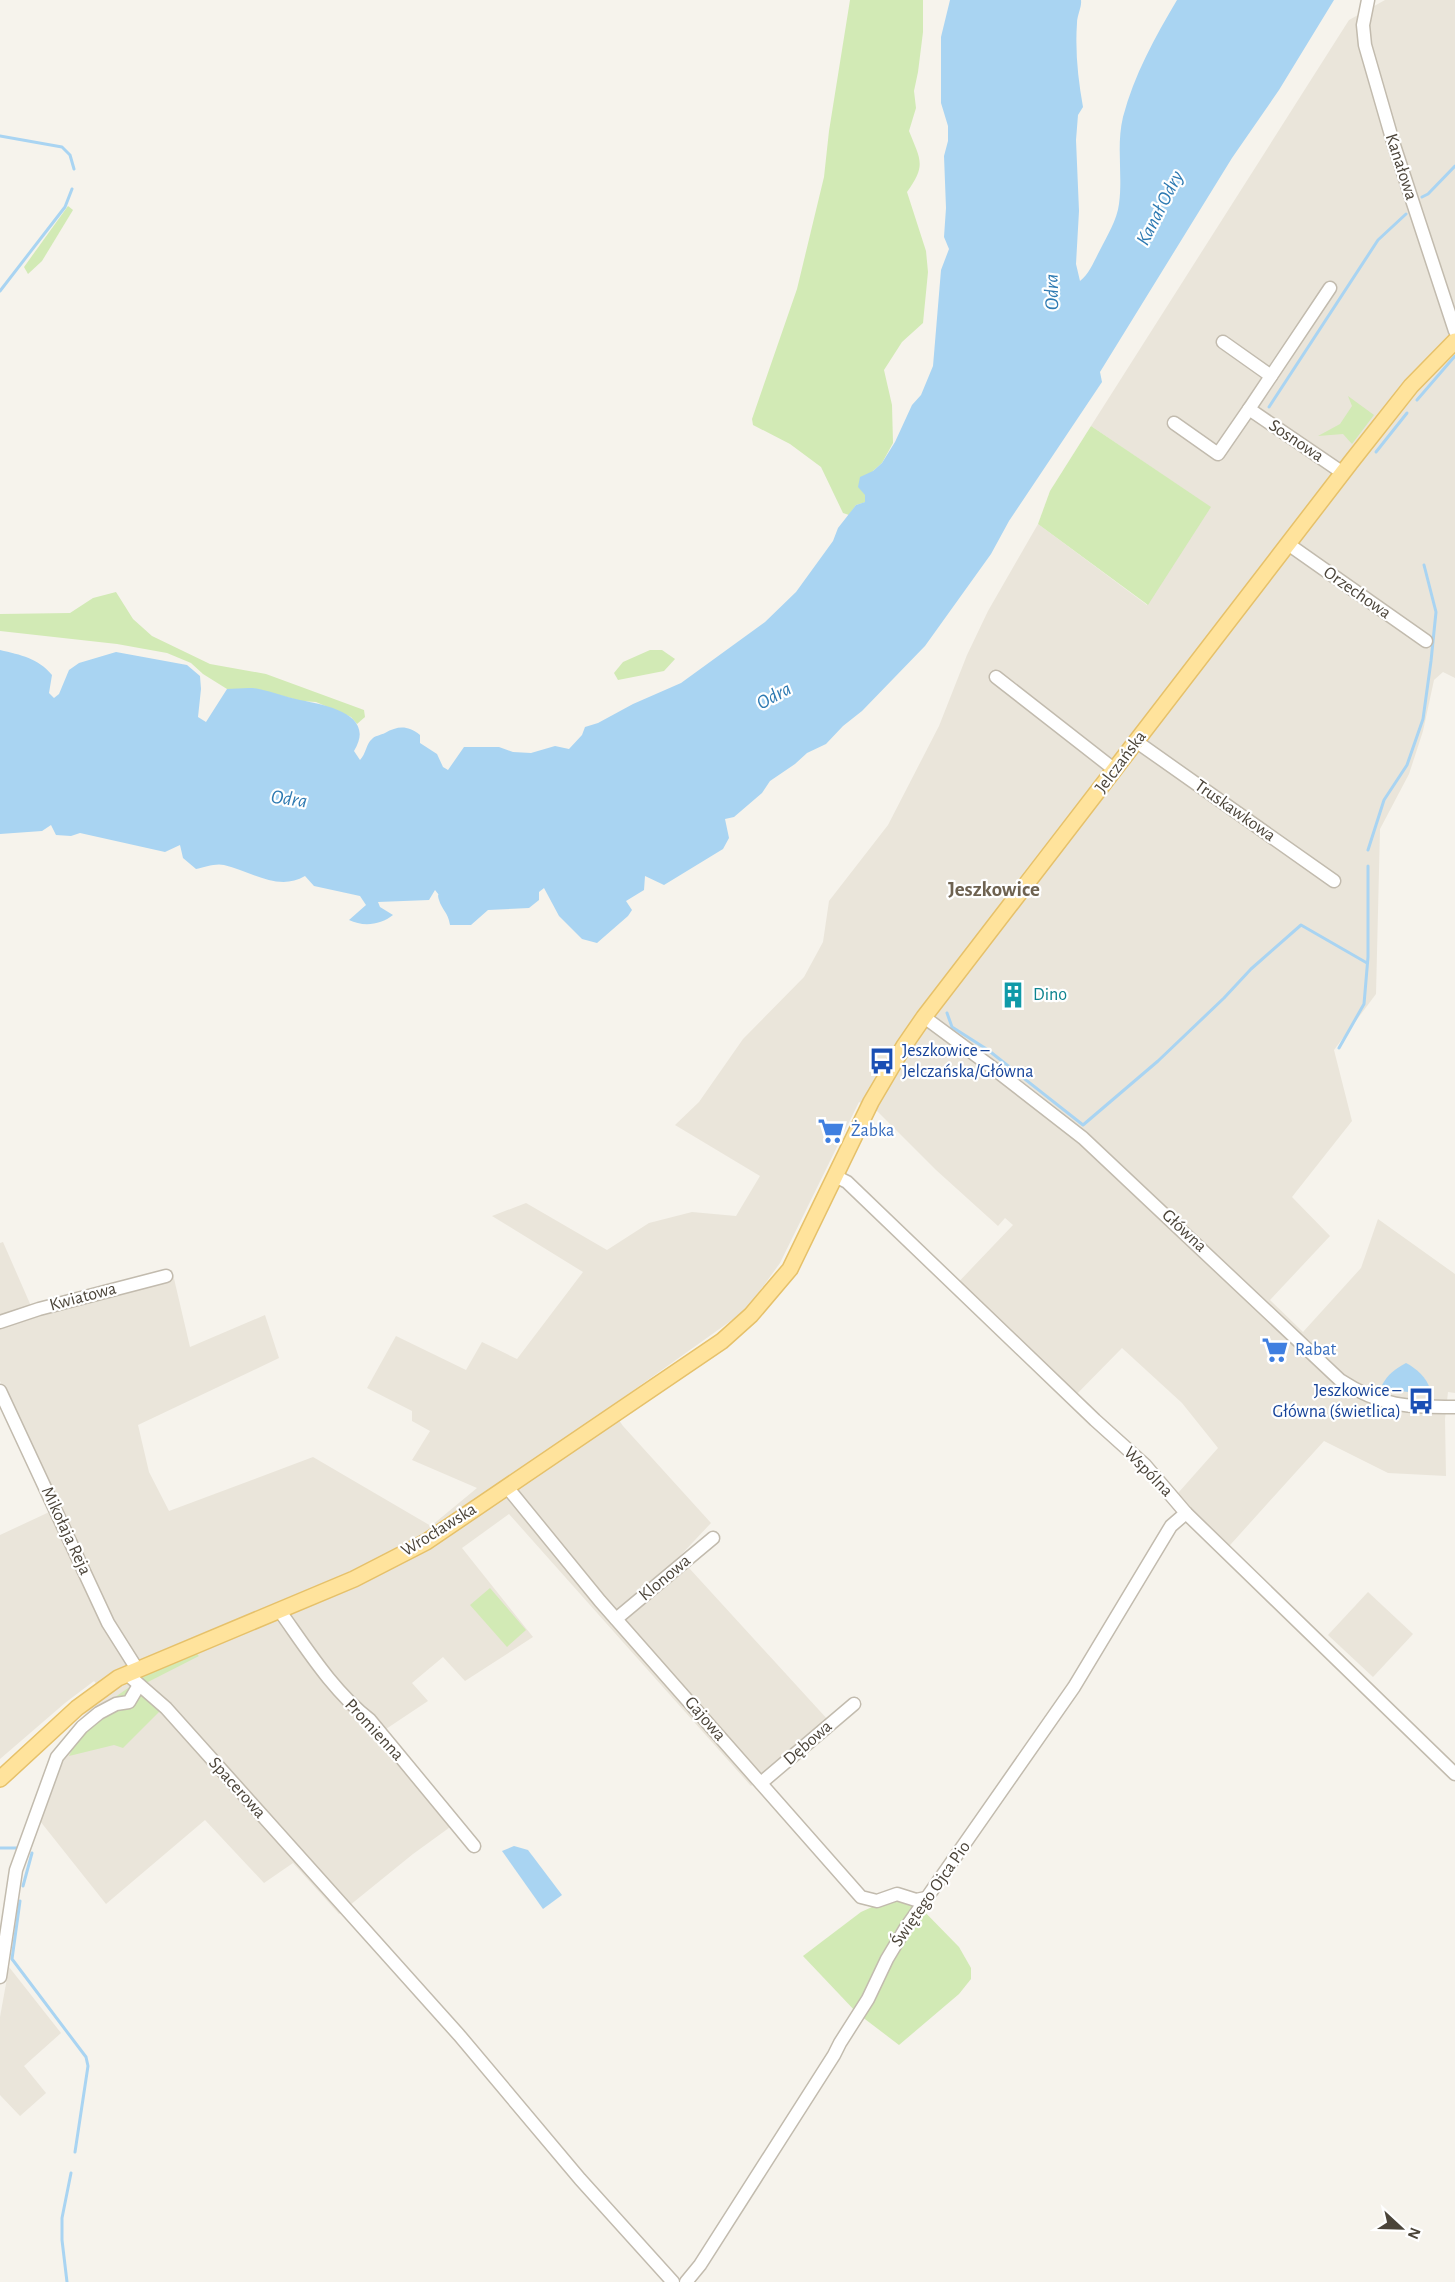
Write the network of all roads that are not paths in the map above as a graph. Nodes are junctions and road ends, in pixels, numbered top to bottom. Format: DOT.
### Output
graph roads {
  1 [pos="1368,0"];
  2 [pos="1330,288"];
  3 [pos="1455,332"];
  4 [pos="1455,341"];
  5 [pos="1223,342"];
  6 [pos="1271,376"];
  7 [pos="1249,409"];
  8 [pos="1174,423"];
  9 [pos="1342,473"];
  10 [pos="1288,544"];
  11 [pos="1426,640"];
  12 [pos="996,677"];
  13 [pos="1137,742"];
  14 [pos="1115,770"];
  15 [pos="1334,881"];
  16 [pos="924,1017"];
  17 [pos="836,1176"];
  18 [pos="821,1205"];
  19 [pos="166,1276"];
  20 [pos="0,1322"];
  21 [pos="0,1391"];
  22 [pos="1455,1407"];
  23 [pos="507,1487"];
  24 [pos="1186,1513"];
  25 [pos="713,1538"];
  26 [pos="279,1610"];
  27 [pos="616,1619"];
  28 [pos="132,1671"];
  29 [pos="139,1685"];
  30 [pos="854,1704"];
  31 [pos="1455,1774"];
  32 [pos="0,1779"];
  33 [pos="761,1783"];
  34 [pos="474,1846"];
  35 [pos="926,1898"];
  36 [pos="0,1977"];
  37 [pos="673,2282"];
  38 [pos="686,2282"];
  1 -- 3 [label="street, Kanałowa"];
  2 -- 6 [label="street, Sosnowa"];
  4 -- 9 [label="main road, Jelczańska"];
  5 -- 6 [label="street"];
  6 -- 7 [label="street, Sosnowa"];
  7 -- 8 [label="street, Sosnowa"];
  7 -- 9 [label="street, Sosnowa"];
  9 -- 10 [label="main road, Jelczańska"];
  10 -- 11 [label="street, Orzechowa"];
  10 -- 13 [label="main road, Jelczańska"];
  12 -- 14 [label="street"];
  13 -- 14 [label="main road, Jelczańska"];
  13 -- 15 [label="street, Truskawkowa"];
  14 -- 16 [label="main road, Jelczańska"];
  16 -- 17 [label="main road, Jelczańska"];
  16 -- 22 [label="street, Główna"];
  17 -- 18 [label="main road, Jelczańska"];
  17 -- 24 [label="street, Wspólna"];
  18 -- 23 [label="main road, Wrocławska"];
  19 -- 20 [label="street, Kwiatowa"];
  21 -- 28 [label="street, Mikołaja Reja"];
  23 -- 26 [label="main road, Wrocławska"];
  23 -- 27 [label="street, Gajowa"];
  24 -- 31 [label="street, Wspólna"];
  24 -- 35 [label="street, Świętego Ojca Pio"];
  25 -- 27 [label="street, Klonowa"];
  26 -- 28 [label="main road, Wrocławska"];
  26 -- 34 [label="street, Promienna"];
  27 -- 33 [label="street, Gajowa"];
  28 -- 29 [label="street, Spacerowa"];
  28 -- 32 [label="main road, Wrocławska"];
  29 -- 36 [label="street"];
  29 -- 37 [label="street, Spacerowa"];
  30 -- 33 [label="street, Dębowa"];
  33 -- 35 [label="street, Gajowa"];
  35 -- 38 [label="street, Świętego Ojca Pio"];
}
